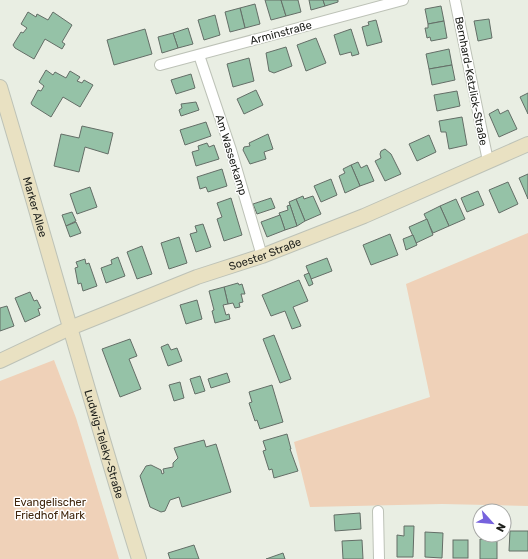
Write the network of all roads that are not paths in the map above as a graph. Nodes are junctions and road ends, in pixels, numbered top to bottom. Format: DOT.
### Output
graph roads {
  1 [pos="403,0"];
  2 [pos="456,0"];
  3 [pos="199,55"];
  4 [pos="160,65"];
  5 [pos="0,87"];
  6 [pos="528,144"];
  7 [pos="488,161"];
  8 [pos="262,256"];
  9 [pos="70,328"];
  10 [pos="0,360"];
  11 [pos="378,511"];
  12 [pos="139,559"];
  13 [pos="379,559"];
  1 -- 3 [label="street, Arminstraße"];
  2 -- 7 [label="street, Bernhard-Ketzlick-Straße"];
  3 -- 4 [label="street, Arminstraße"];
  3 -- 8 [label="street, Am Wasserkamp"];
  5 -- 9 [label="main road, Marker Allee"];
  6 -- 7 [label="main road, Soester Straße"];
  7 -- 8 [label="main road, Soester Straße"];
  8 -- 9 [label="main road, Soester Straße"];
  9 -- 10 [label="main road, Soester Straße"];
  9 -- 12 [label="main road, Ludwig-Teleky-Straße"];
  11 -- 13 [label="street"];
}
